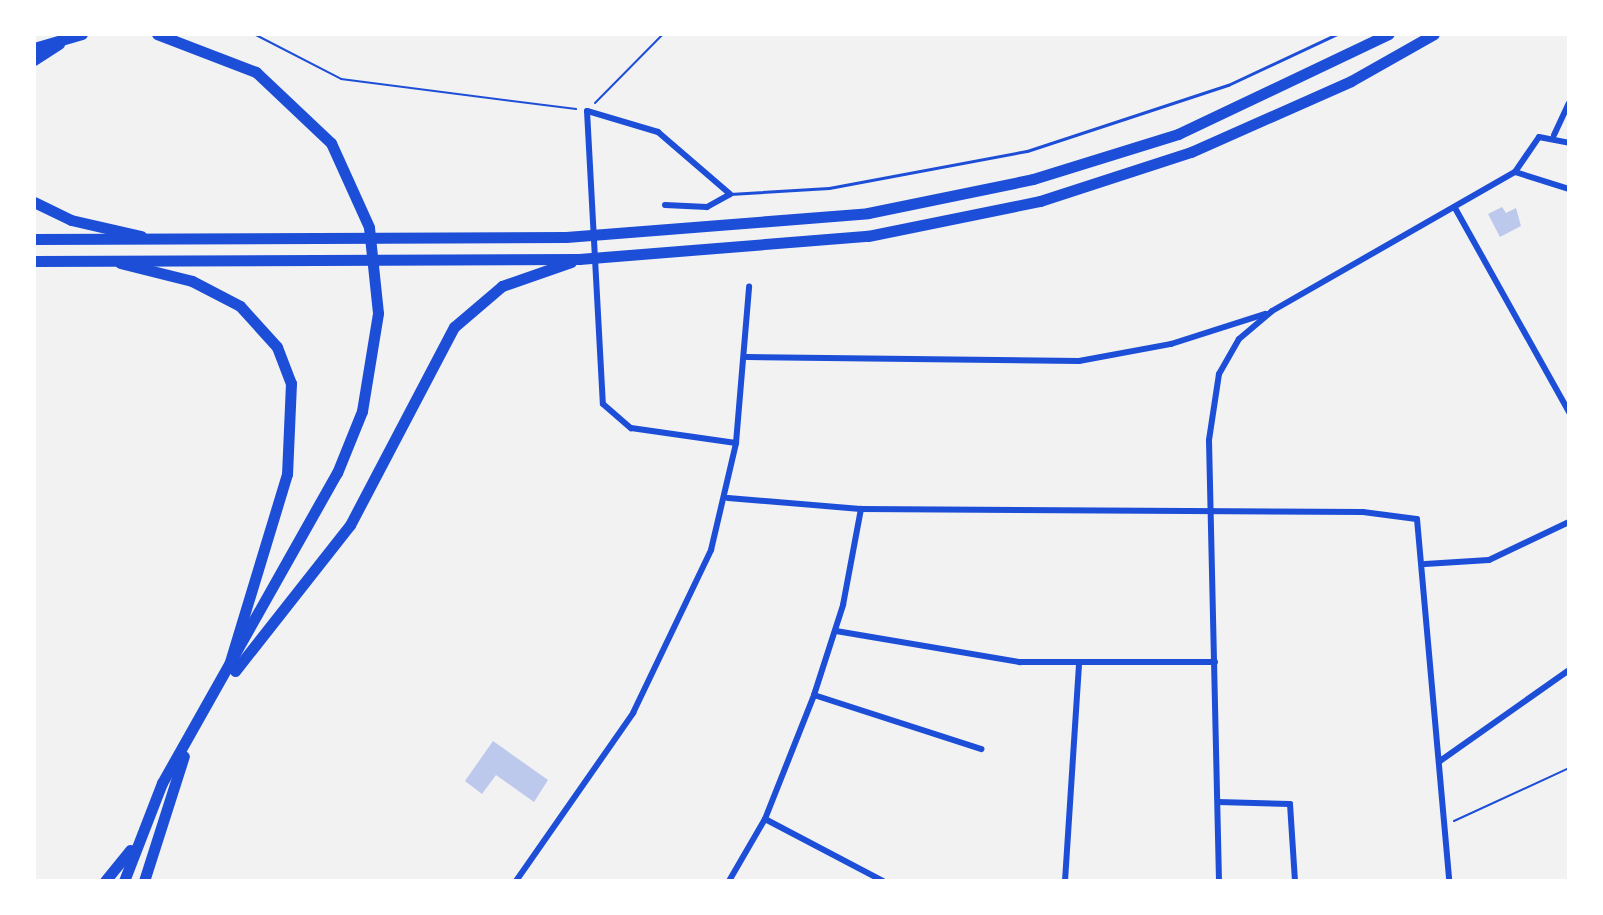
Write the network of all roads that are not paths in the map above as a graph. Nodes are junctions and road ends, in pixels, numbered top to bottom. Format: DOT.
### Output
graph roads {
  1 [pos="157,34"];
  2 [pos="1337,34"];
  3 [pos="1389,34"];
  4 [pos="1434,34"];
  5 [pos="78,35"];
  6 [pos="34,48"];
  7 [pos="34,60"];
  8 [pos="1569,103"];
  9 [pos="1554,135"];
  10 [pos="1569,143"];
  11 [pos="1515,172"];
  12 [pos="1569,189"];
  13 [pos="730,194"];
  14 [pos="34,202"];
  15 [pos="665,205"];
  16 [pos="1455,208"];
  17 [pos="34,239"];
  18 [pos="154,240"];
  19 [pos="579,259"];
  20 [pos="112,260"];
  21 [pos="34,261"];
  22 [pos="749,287"];
  23 [pos="1272,311"];
  24 [pos="747,357"];
  25 [pos="1569,412"];
  26 [pos="736,443"];
  27 [pos="728,498"];
  28 [pos="861,509"];
  29 [pos="1212,512"];
  30 [pos="1569,522"];
  31 [pos="1425,564"];
  32 [pos="836,631"];
  33 [pos="1215,662"];
  34 [pos="1079,665"];
  35 [pos="1569,670"];
  36 [pos="226,679"];
  37 [pos="814,695"];
  38 [pos="186,748"];
  39 [pos="981,749"];
  40 [pos="1440,761"];
  41 [pos="1218,802"];
  42 [pos="765,819"];
  43 [pos="136,843"];
  44 [pos="105,881"];
  45 [pos="124,881"];
  46 [pos="144,881"];
  47 [pos="516,881"];
  48 [pos="729,881"];
  49 [pos="883,881"];
  50 [pos="1065,881"];
  51 [pos="1219,881"];
  52 [pos="1295,881"];
  53 [pos="1449,881"];
  1 -- 36 [label="highway"];
  2 -- 13 [label="lane"];
  3 -- 18 [label="highway"];
  4 -- 19 [label="highway"];
  5 -- 6 [label="highway"];
  5 -- 7 [label="highway"];
  8 -- 9 [label="street"];
  9 -- 10 [label="street"];
  9 -- 11 [label="street"];
  11 -- 12 [label="street"];
  11 -- 16 [label="street"];
  13 -- 15 [label="street"];
  13 -- 26 [label="street"];
  14 -- 18 [label="highway"];
  16 -- 23 [label="street"];
  16 -- 25 [label="street"];
  17 -- 18 [label="highway"];
  19 -- 20 [label="highway"];
  19 -- 36 [label="highway"];
  20 -- 21 [label="highway"];
  20 -- 36 [label="highway"];
  22 -- 24 [label="street"];
  23 -- 24 [label="street"];
  23 -- 29 [label="street"];
  24 -- 26 [label="street"];
  26 -- 27 [label="street"];
  27 -- 28 [label="street"];
  27 -- 47 [label="street"];
  28 -- 29 [label="street"];
  28 -- 32 [label="street"];
  29 -- 31 [label="street"];
  29 -- 33 [label="street"];
  30 -- 31 [label="street"];
  31 -- 40 [label="street"];
  32 -- 34 [label="street"];
  32 -- 37 [label="street"];
  33 -- 34 [label="street"];
  33 -- 41 [label="street"];
  34 -- 50 [label="street"];
  35 -- 40 [label="street"];
  36 -- 38 [label="highway"];
  37 -- 39 [label="street"];
  37 -- 42 [label="street"];
  38 -- 43 [label="highway"];
  38 -- 46 [label="highway"];
  40 -- 53 [label="street"];
  41 -- 51 [label="street"];
  41 -- 52 [label="street"];
  42 -- 48 [label="street"];
  42 -- 49 [label="street"];
  43 -- 44 [label="highway"];
  43 -- 45 [label="highway"];
}
